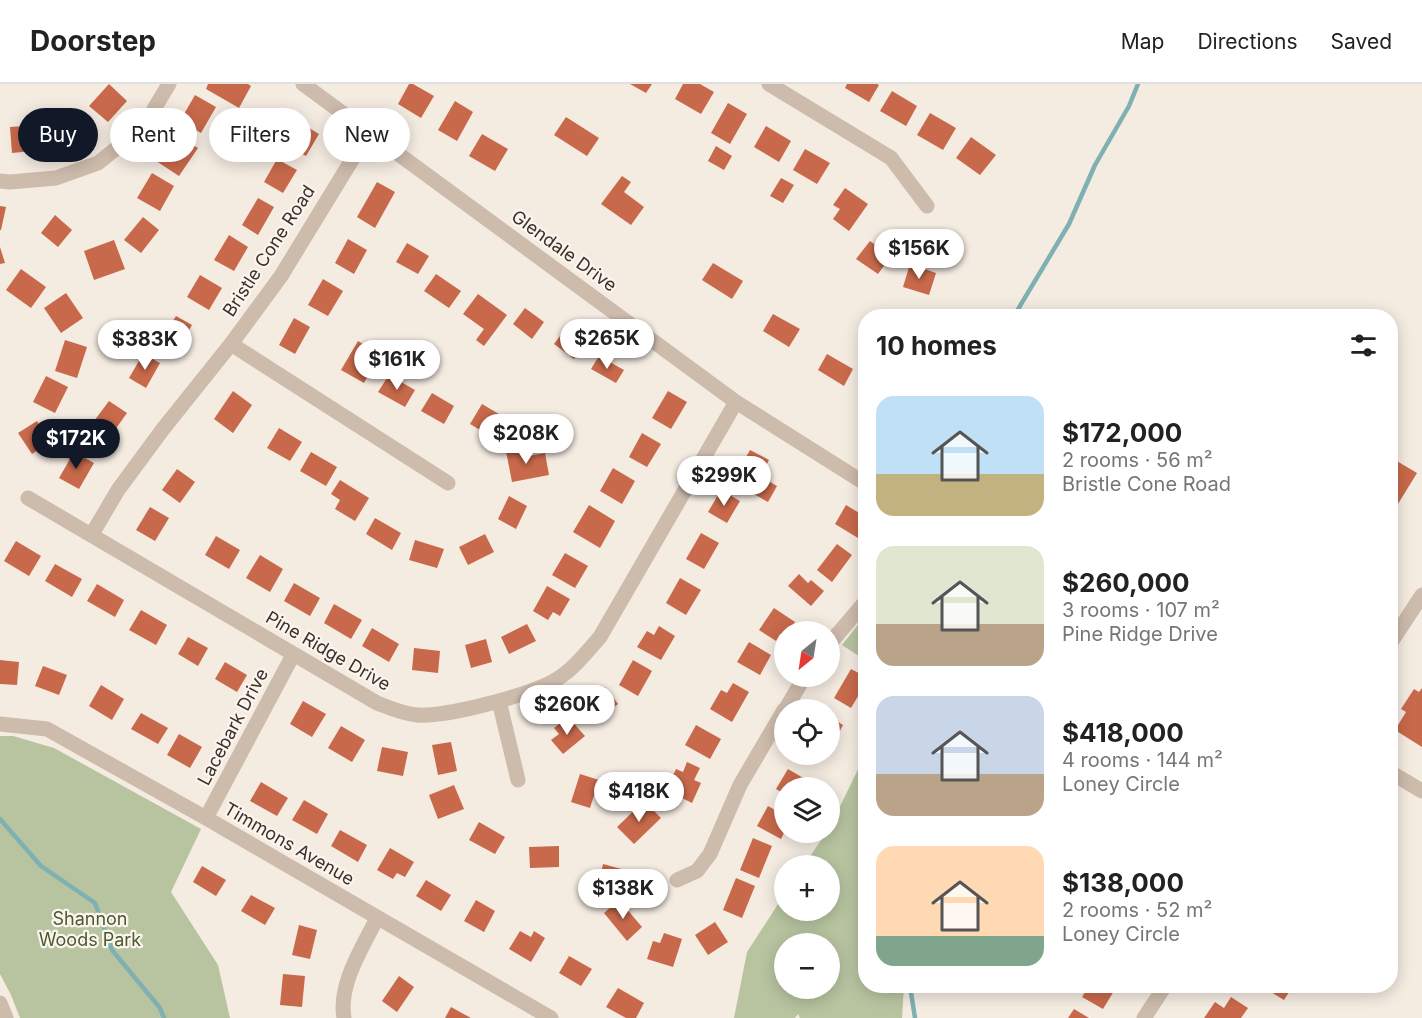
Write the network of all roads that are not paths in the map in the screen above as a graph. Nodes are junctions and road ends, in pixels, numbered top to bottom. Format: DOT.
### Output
graph roads {
  1 [pos="169,84"];
  2 [pos="303,84"];
  3 [pos="769,84"];
  4 [pos="336,108"];
  5 [pos="351,162"];
  6 [pos="410,162"];
  7 [pos="0,181"];
  8 [pos="927,206"];
  9 [pos="231,344"];
  10 [pos="736,402"];
  11 [pos="858,479"];
  12 [pos="448,483"];
  13 [pos="28,498"];
  14 [pos="92,534"];
  15 [pos="1422,595"];
  16 [pos="858,610"];
  17 [pos="840,631"];
  18 [pos="1398,632"];
  19 [pos="293,655"];
  20 [pos="499,700"];
  21 [pos="0,724"];
  22 [pos="774,728"];
  23 [pos="1398,777"];
  24 [pos="518,780"];
  25 [pos="1422,791"];
  26 [pos="206,818"];
  27 [pos="677,880"];
  28 [pos="377,918"];
  29 [pos="1161,993"];
  30 [pos="0,1004"];
  31 [pos="6,1018"];
  32 [pos="344,1018"];
  33 [pos="551,1018"];
  34 [pos="1144,1018"];
  1 -- 7 [label="street"];
  2 -- 4 [label="street, Glendale Drive"];
  3 -- 8 [label="street"];
  5 -- 9 [label="street, Bristle Cone Road"];
  6 -- 10 [label="street, Glendale Drive"];
  9 -- 12 [label="street"];
  9 -- 14 [label="street, Bristle Cone Road"];
  10 -- 11 [label="street, Glendale Drive"];
  10 -- 20 [label="street, Pine Ridge Drive"];
  13 -- 14 [label="street, Pine Ridge Drive"];
  14 -- 19 [label="street, Pine Ridge Drive"];
  15 -- 18 [label="street"];
  16 -- 17 [label="street"];
  19 -- 20 [label="street, Pine Ridge Drive"];
  19 -- 26 [label="street, Lacebark Drive"];
  20 -- 24 [label="street"];
  21 -- 26 [label="street, Timmons Avenue"];
  22 -- 27 [label="street"];
  23 -- 25 [label="street"];
  26 -- 28 [label="street, Timmons Avenue"];
  28 -- 32 [label="street"];
  28 -- 33 [label="street, Timmons Avenue"];
  29 -- 34 [label="street"];
  30 -- 31 [label="street"];
}
